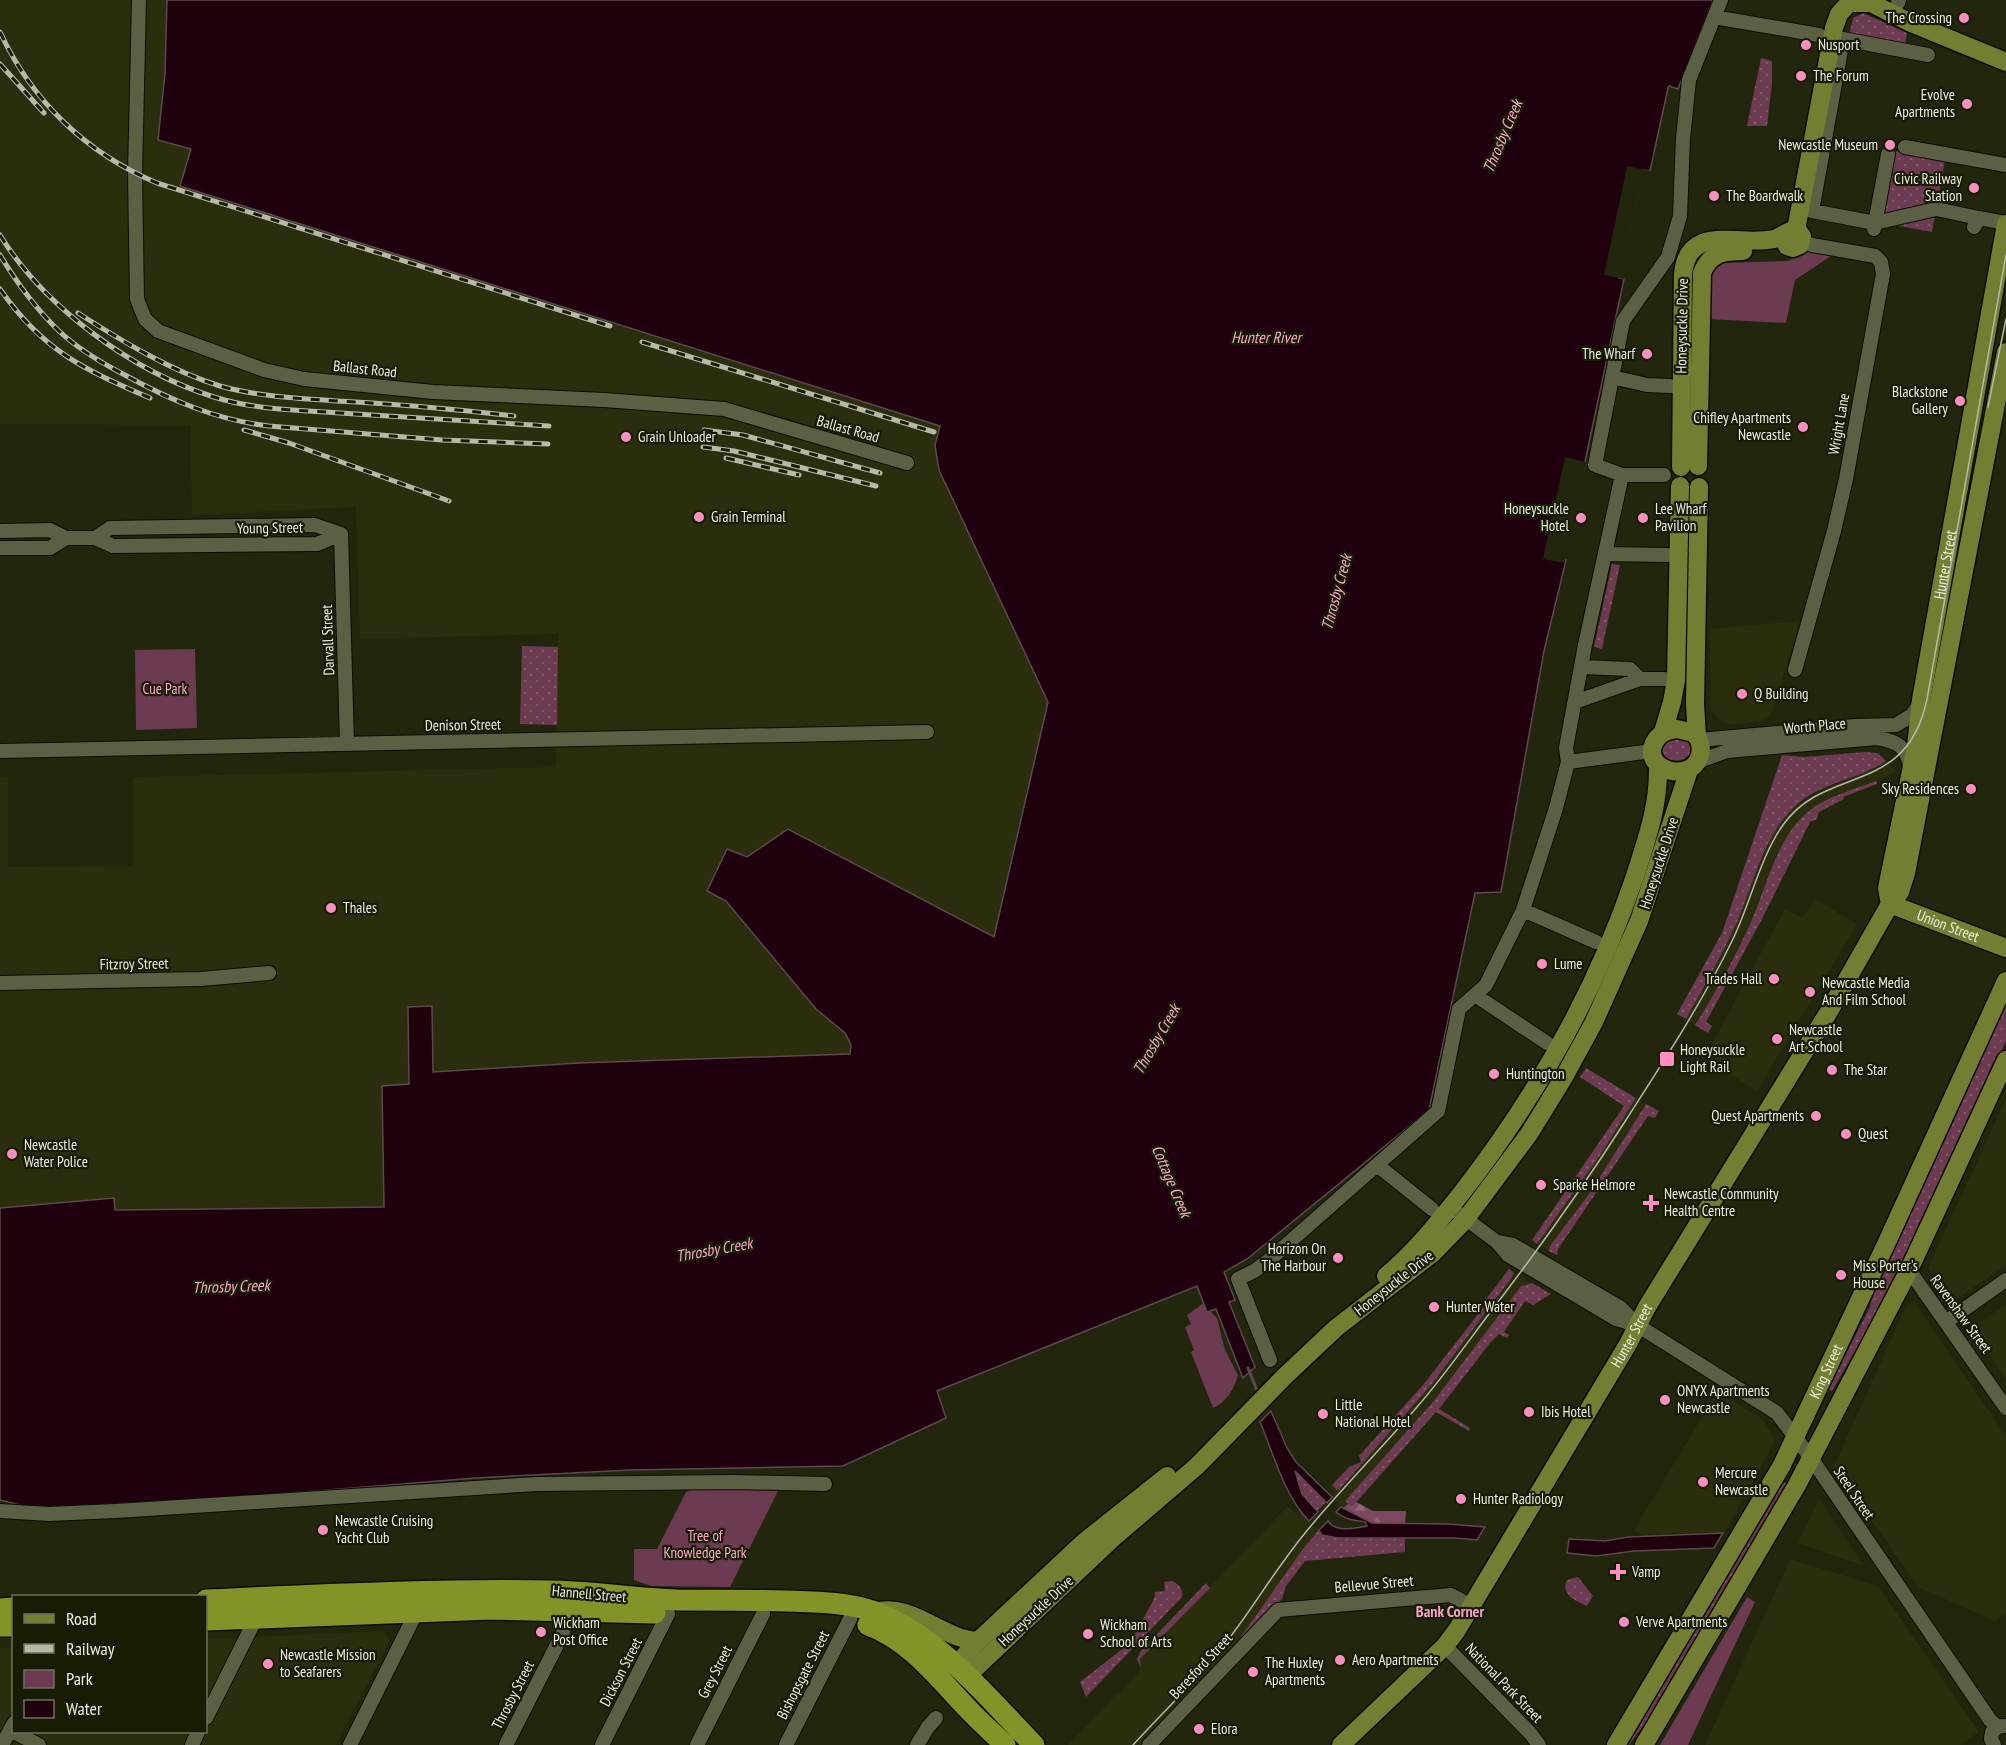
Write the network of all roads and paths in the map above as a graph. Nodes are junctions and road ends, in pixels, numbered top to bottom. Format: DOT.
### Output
graph roads {
  1 [pos="139,0"];
  2 [pos="1721,0"];
  3 [pos="1845,1"];
  4 [pos="1895,4"];
  5 [pos="1714,17"];
  6 [pos="1825,36"];
  7 [pos="1928,55"];
  8 [pos="2006,62"];
  9 [pos="1905,147"];
  10 [pos="1888,154"];
  11 [pos="2006,165"];
  12 [pos="2006,224"];
  13 [pos="1874,227"];
  14 [pos="1795,238"];
  15 [pos="2006,352"];
  16 [pos="1980,376"];
  17 [pos="1612,377"];
  18 [pos="1670,386"];
  19 [pos="2002,390"];
  20 [pos="907,463"];
  21 [pos="1689,467"];
  22 [pos="1622,475"];
  23 [pos="1664,476"];
  24 [pos="1689,487"];
  25 [pos="211,526"];
  26 [pos="0,531"];
  27 [pos="341,534"];
  28 [pos="66,538"];
  29 [pos="95,538"];
  30 [pos="211,546"];
  31 [pos="0,548"];
  32 [pos="1605,554"];
  33 [pos="1667,555"];
  34 [pos="1581,667"];
  35 [pos="1795,670"];
  36 [pos="1640,679"];
  37 [pos="1665,680"];
  38 [pos="1921,700"];
  39 [pos="1575,702"];
  40 [pos="927,732"];
  41 [pos="1662,732"];
  42 [pos="1698,739"];
  43 [pos="348,744"];
  44 [pos="0,751"];
  45 [pos="1655,758"];
  46 [pos="1568,762"];
  47 [pos="1693,766"];
  48 [pos="1910,779"];
  49 [pos="1890,904"];
  50 [pos="1523,910"];
  51 [pos="1596,942"];
  52 [pos="2006,948"];
  53 [pos="269,973"];
  54 [pos="2006,981"];
  55 [pos="0,983"];
  56 [pos="1475,995"];
  57 [pos="1548,1043"];
  58 [pos="2006,1060"];
  59 [pos="1377,1165"];
  60 [pos="1441,1208"];
  61 [pos="1465,1220"];
  62 [pos="1908,1270"];
  63 [pos="2006,1280"];
  64 [pos="1946,1322"];
  65 [pos="1637,1325"];
  66 [pos="1270,1360"];
  67 [pos="1268,1385"];
  68 [pos="1249,1404"];
  69 [pos="2006,1408"];
  70 [pos="1795,1436"];
  71 [pos="1810,1458"];
  72 [pos="825,1484"];
  73 [pos="0,1511"];
  74 [pos="207,1600"];
  75 [pos="570,1600"];
  76 [pos="1471,1606"];
  77 [pos="1278,1610"];
  78 [pos="417,1611"];
  79 [pos="874,1612"];
  80 [pos="668,1614"];
  81 [pos="764,1614"];
  82 [pos="255,1618"];
  83 [pos="850,1619"];
  84 [pos="207,1620"];
  85 [pos="978,1641"];
  86 [pos="1445,1646"];
  87 [pos="953,1678"];
  88 [pos="207,1716"];
  89 [pos="936,1718"];
  90 [pos="12,1727"];
  91 [pos="21,1733"];
  92 [pos="1994,1737"];
  93 [pos="2,1745"];
  94 [pos="39,1745"];
  95 [pos="350,1745"];
  96 [pos="506,1745"];
  97 [pos="602,1745"];
  98 [pos="697,1745"];
  99 [pos="786,1745"];
  100 [pos="917,1745"];
  101 [pos="1005,1745"];
  102 [pos="1034,1745"];
  103 [pos="1149,1745"];
  104 [pos="1341,1745"];
  105 [pos="1539,1745"];
  106 [pos="1616,1745"];
  107 [pos="1644,1745"];
  1 -- 20 [label="street, Ballast Road"];
  2 -- 5 [label="street"];
  3 -- 4 [label="main road"];
  3 -- 6 [label="main road"];
  4 -- 8 [label="main road"];
  5 -- 6 [label="street"];
  5 -- 17 [label="street"];
  6 -- 14 [label="main road"];
  7 -- 13 [label="street"];
  9 -- 11 [label="street"];
  10 -- 13 [label="street"];
  12 -- 13 [label="street"];
  12 -- 16 [label="main road, Hunter Street"];
  14 -- 21 [label="main road, Honeysuckle Drive"];
  14 -- 35 [label="street, Wright Lane"];
  15 -- 19 [label="main road, Hunter Street"];
  16 -- 19 [label="street"];
  16 -- 38 [label="main road, Hunter Street"];
  17 -- 18 [label="street"];
  17 -- 22 [label="street"];
  19 -- 49 [label="main road, Hunter Street"];
  21 -- 24 [label="main road"];
  21 -- 24 [label="main road"];
  22 -- 23 [label="street"];
  22 -- 32 [label="street"];
  24 -- 41 [label="main road"];
  24 -- 42 [label="main road"];
  25 -- 27 [label="street, Young Street"];
  25 -- 29 [label="street, Young Street"];
  25 -- 30 [label="street"];
  26 -- 28 [label="street, Young Street"];
  27 -- 30 [label="street, Young Street"];
  27 -- 43 [label="street, Darvall Street"];
  28 -- 29 [label="street, Young Street"];
  28 -- 31 [label="street, Young Street"];
  29 -- 30 [label="street, Young Street"];
  32 -- 33 [label="street"];
  32 -- 34 [label="street"];
  34 -- 36 [label="street"];
  34 -- 39 [label="street"];
  36 -- 37 [label="street"];
  36 -- 39 [label="street"];
  38 -- 42 [label="street, Worth Place"];
  38 -- 48 [label="main road, Hunter Street"];
  39 -- 46 [label="street"];
  40 -- 43 [label="street, Denison Street"];
  41 -- 42 [label="main road"];
  41 -- 45 [label="main road"];
  42 -- 47 [label="main road"];
  43 -- 44 [label="street, Denison Street"];
  45 -- 46 [label="street"];
  45 -- 47 [label="main road"];
  45 -- 60 [label="main road, Honeysuckle Drive"];
  46 -- 50 [label="street"];
  47 -- 48 [label="street, Worth Place"];
  47 -- 61 [label="main road, Honeysuckle Drive"];
  48 -- 49 [label="main road, Hunter Street"];
  49 -- 52 [label="main road, Union Street"];
  49 -- 65 [label="main road, Hunter Street"];
  50 -- 51 [label="street"];
  50 -- 56 [label="street"];
  53 -- 55 [label="street, Fitzroy Street"];
  54 -- 70 [label="main road, King Street"];
  56 -- 57 [label="street"];
  56 -- 59 [label="street"];
  58 -- 62 [label="main road, King Street"];
  59 -- 60 [label="street, Steel Street"];
  59 -- 66 [label="street"];
  60 -- 61 [label="street, Steel Street"];
  60 -- 67 [label="main road, Honeysuckle Drive"];
  61 -- 65 [label="street, Steel Street"];
  61 -- 67 [label="main road, Honeysuckle Drive"];
  62 -- 64 [label="street, Ravenshaw Street"];
  62 -- 71 [label="main road, King Street"];
  63 -- 64 [label="street"];
  64 -- 69 [label="street, Ravenshaw Street"];
  65 -- 70 [label="street, Steel Street"];
  65 -- 76 [label="main road, Hunter Street"];
  67 -- 68 [label="main road, Honeysuckle Drive"];
  68 -- 85 [label="main road, Honeysuckle Drive"];
  68 -- 87 [label="main road, Honeysuckle Drive"];
  70 -- 71 [label="street, Steel Street"];
  70 -- 106 [label="main road, King Street"];
  71 -- 92 [label="street, Steel Street"];
  71 -- 107 [label="main road, King Street"];
  72 -- 73 [label="street"];
  74 -- 75 [label="highway, Hannell Street"];
  75 -- 78 [label="highway, Hannell Street"];
  75 -- 79 [label="highway, Hannell Street"];
  75 -- 80 [label="highway, Hannell Street"];
  75 -- 96 [label="street, Throsby Street"];
  76 -- 77 [label="street, Bellevue Street"];
  76 -- 86 [label="main road, Hunter Street"];
  77 -- 103 [label="street, Beresford Street"];
  78 -- 82 [label="highway, Hannell Street"];
  78 -- 95 [label="street"];
  79 -- 85 [label="main road"];
  79 -- 87 [label="highway, Hannell Street"];
  80 -- 81 [label="highway, Hannell Street"];
  80 -- 97 [label="street, Dickson Street"];
  81 -- 83 [label="highway, Hannell Street"];
  81 -- 98 [label="street, Grey Street"];
  82 -- 84 [label="highway, Hannell Street"];
  82 -- 88 [label="street"];
  83 -- 87 [label="highway, Hannell Street"];
  83 -- 99 [label="street, Bishopsgate Street"];
  85 -- 87 [label="main road, Honeysuckle Drive"];
  86 -- 104 [label="main road, Hunter Street"];
  86 -- 105 [label="street, National Park Street"];
  87 -- 101 [label="highway"];
  87 -- 102 [label="highway"];
  89 -- 100 [label="street"];
  90 -- 93 [label="street"];
  91 -- 94 [label="street"];
}
